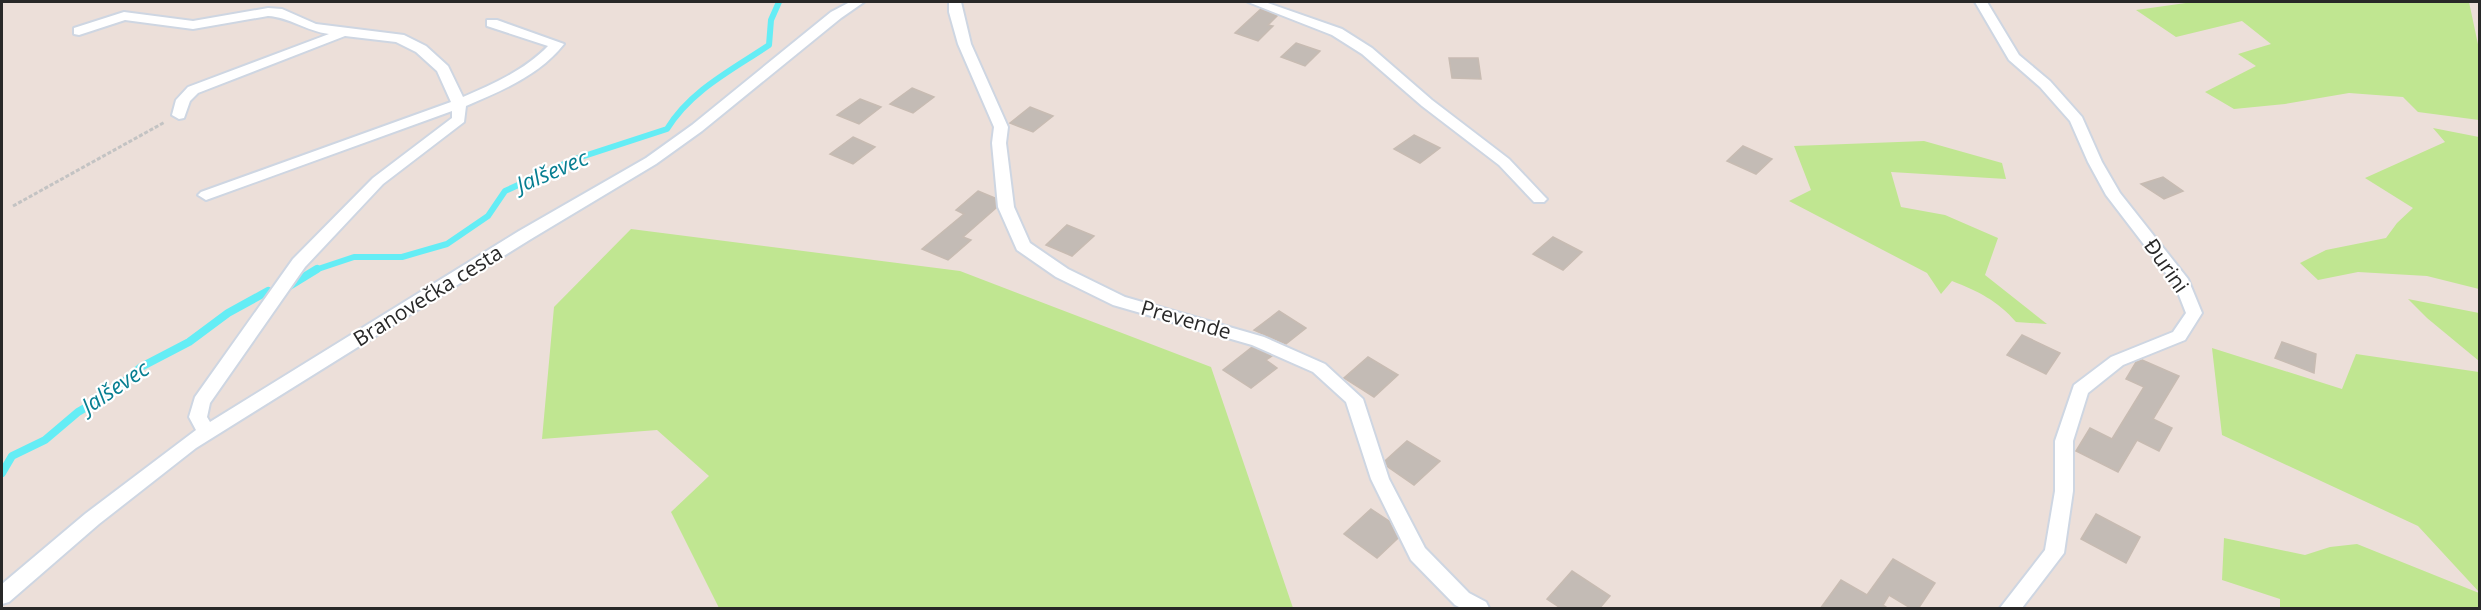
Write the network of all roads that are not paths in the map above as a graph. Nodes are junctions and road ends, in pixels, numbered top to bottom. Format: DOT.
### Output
graph roads {
  1 [pos="858,2"];
  2 [pos="955,2"];
  3 [pos="1254,2"];
  4 [pos="1981,2"];
  5 [pos="492,23"];
  6 [pos="79,31"];
  7 [pos="347,32"];
  8 [pos="459,104"];
  9 [pos="179,115"];
  10 [pos="206,195"];
  11 [pos="1539,199"];
  12 [pos="207,433"];
  13 [pos="2,596"];
  14 [pos="2012,606"];
  15 [pos="1479,609"];
  16 [pos="1994,609"];
  1 -- 12 [label="street, Branovečka cesta"];
  2 -- 15 [label="street, Prevende"];
  3 -- 11 [label="street"];
  4 -- 14 [label="street, Đurini"];
  5 -- 8 [label="street"];
  6 -- 7 [label="street"];
  7 -- 8 [label="street"];
  7 -- 9 [label="street"];
  8 -- 10 [label="street"];
  8 -- 12 [label="street"];
  12 -- 13 [label="street, Branovečka cesta"];
  14 -- 16 [label="street"];
}
